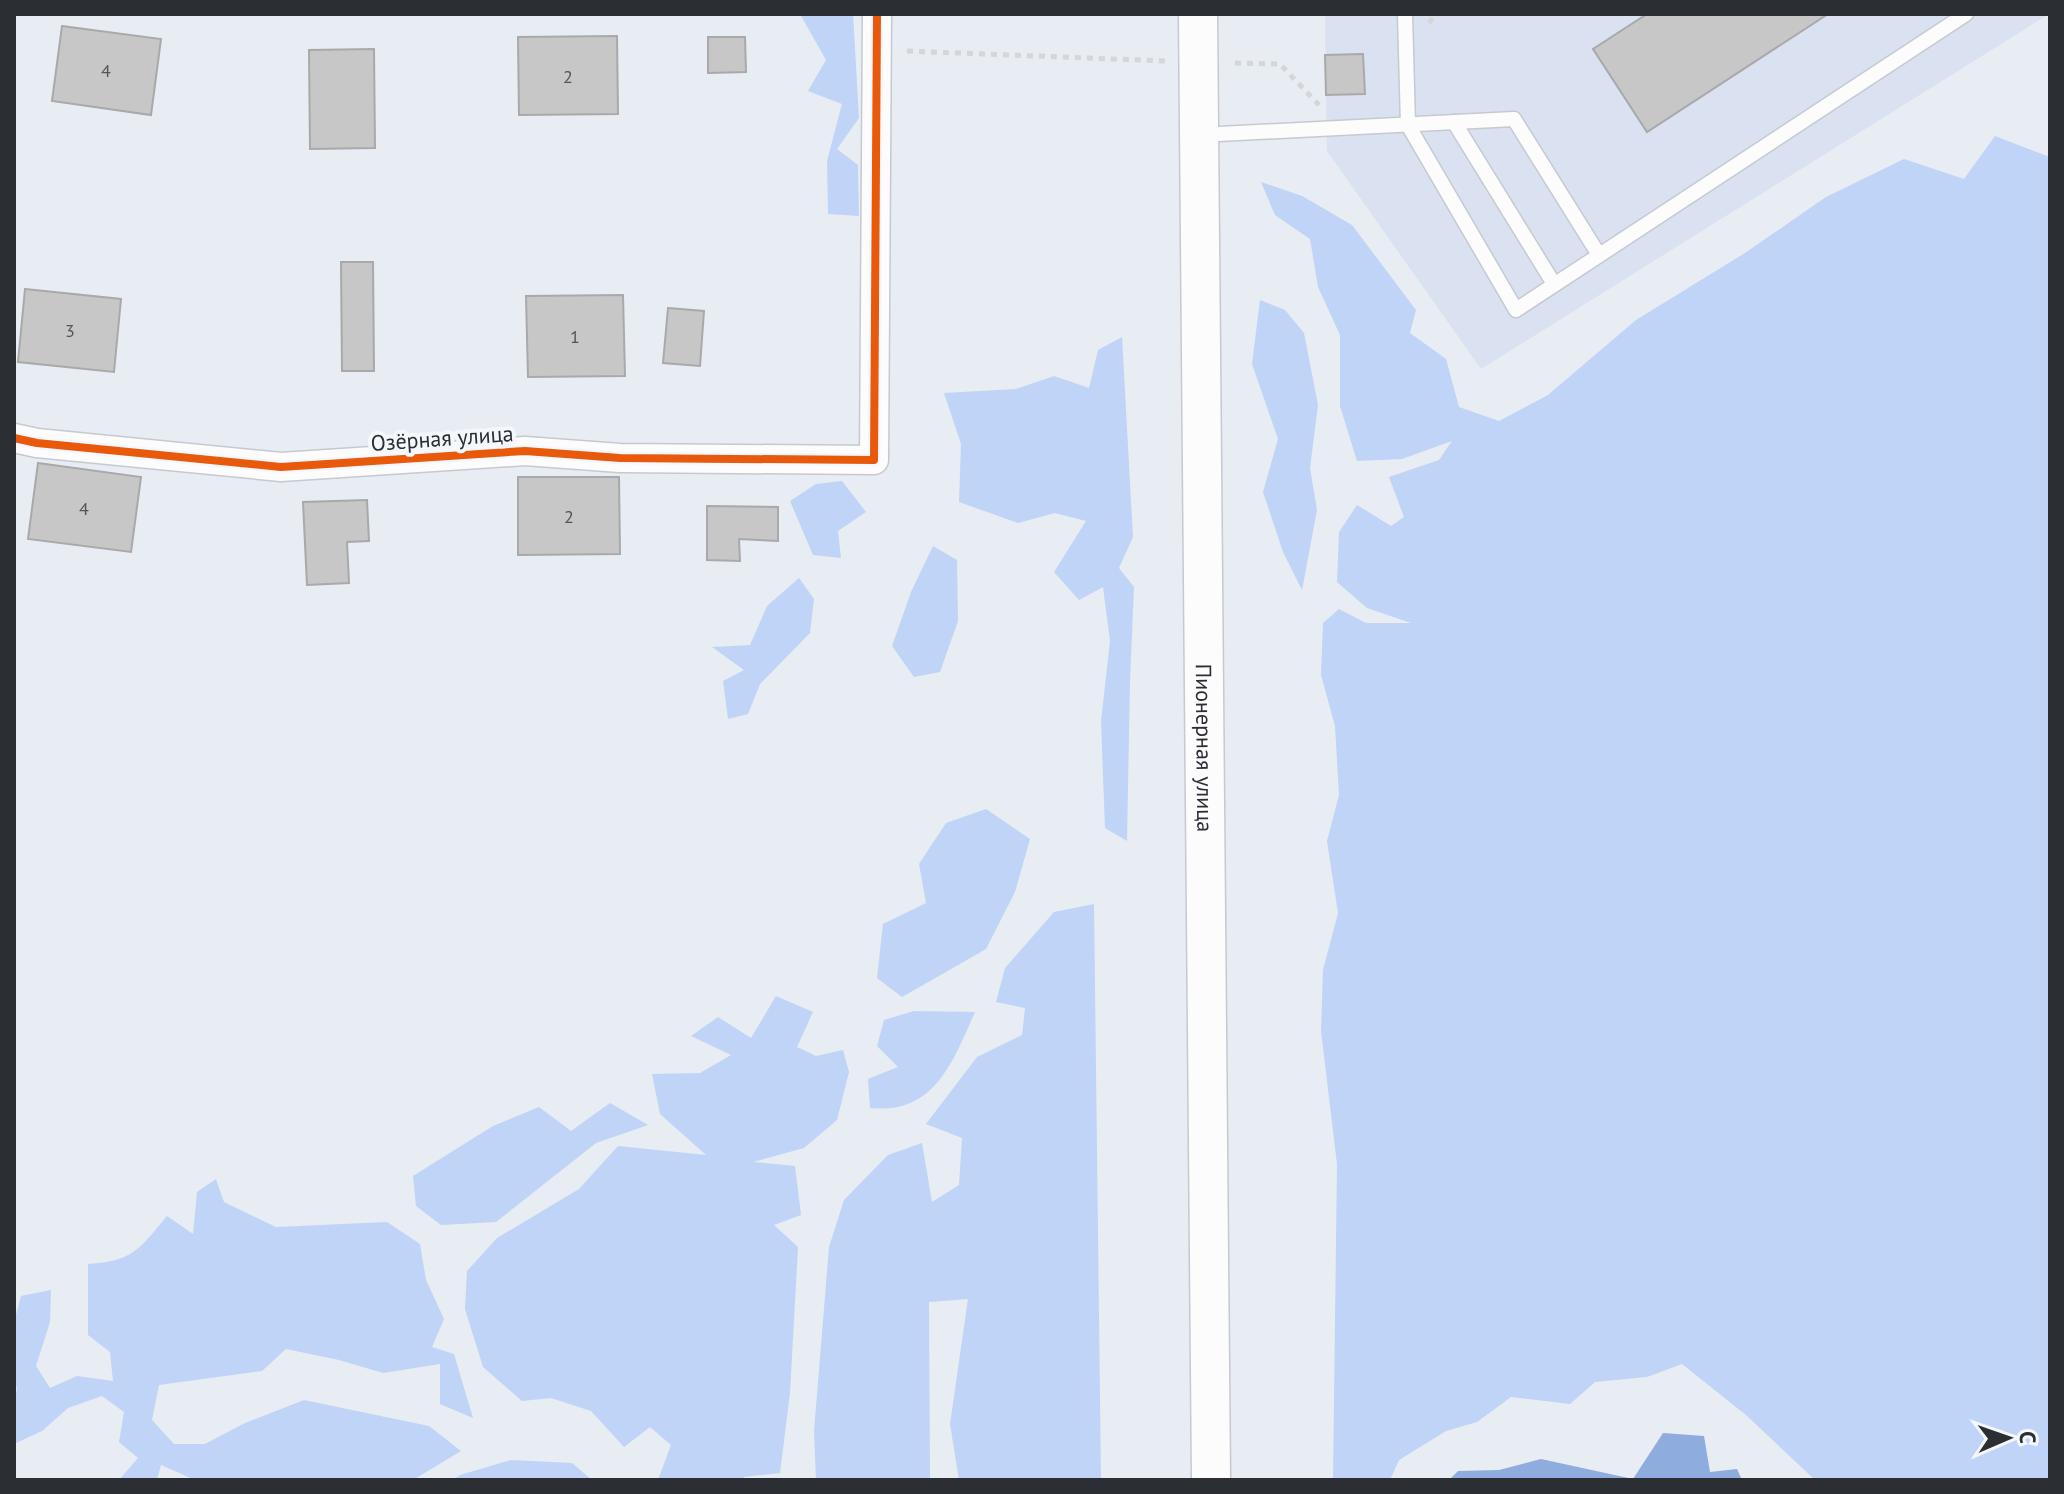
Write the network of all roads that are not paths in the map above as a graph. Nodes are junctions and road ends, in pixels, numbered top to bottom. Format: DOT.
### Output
graph roads {
  1 [pos="877,14"];
  2 [pos="1198,14"];
  3 [pos="1405,14"];
  4 [pos="1966,14"];
  5 [pos="1454,122"];
  6 [pos="1408,125"];
  7 [pos="1199,135"];
  8 [pos="1599,255"];
  9 [pos="1554,284"];
  10 [pos="14,438"];
  11 [pos="1211,1480"];
  1 -- 10 [label="street, Озёрная улица"];
  2 -- 7 [label="main road, Пионерная улица"];
  3 -- 6 [label="lane"];
  4 -- 8 [label="lane"];
  5 -- 6 [label="lane"];
  5 -- 8 [label="lane"];
  5 -- 9 [label="lane"];
  6 -- 7 [label="lane"];
  6 -- 9 [label="lane"];
  7 -- 11 [label="main road, Пионерная улица"];
  8 -- 9 [label="lane"];
}
